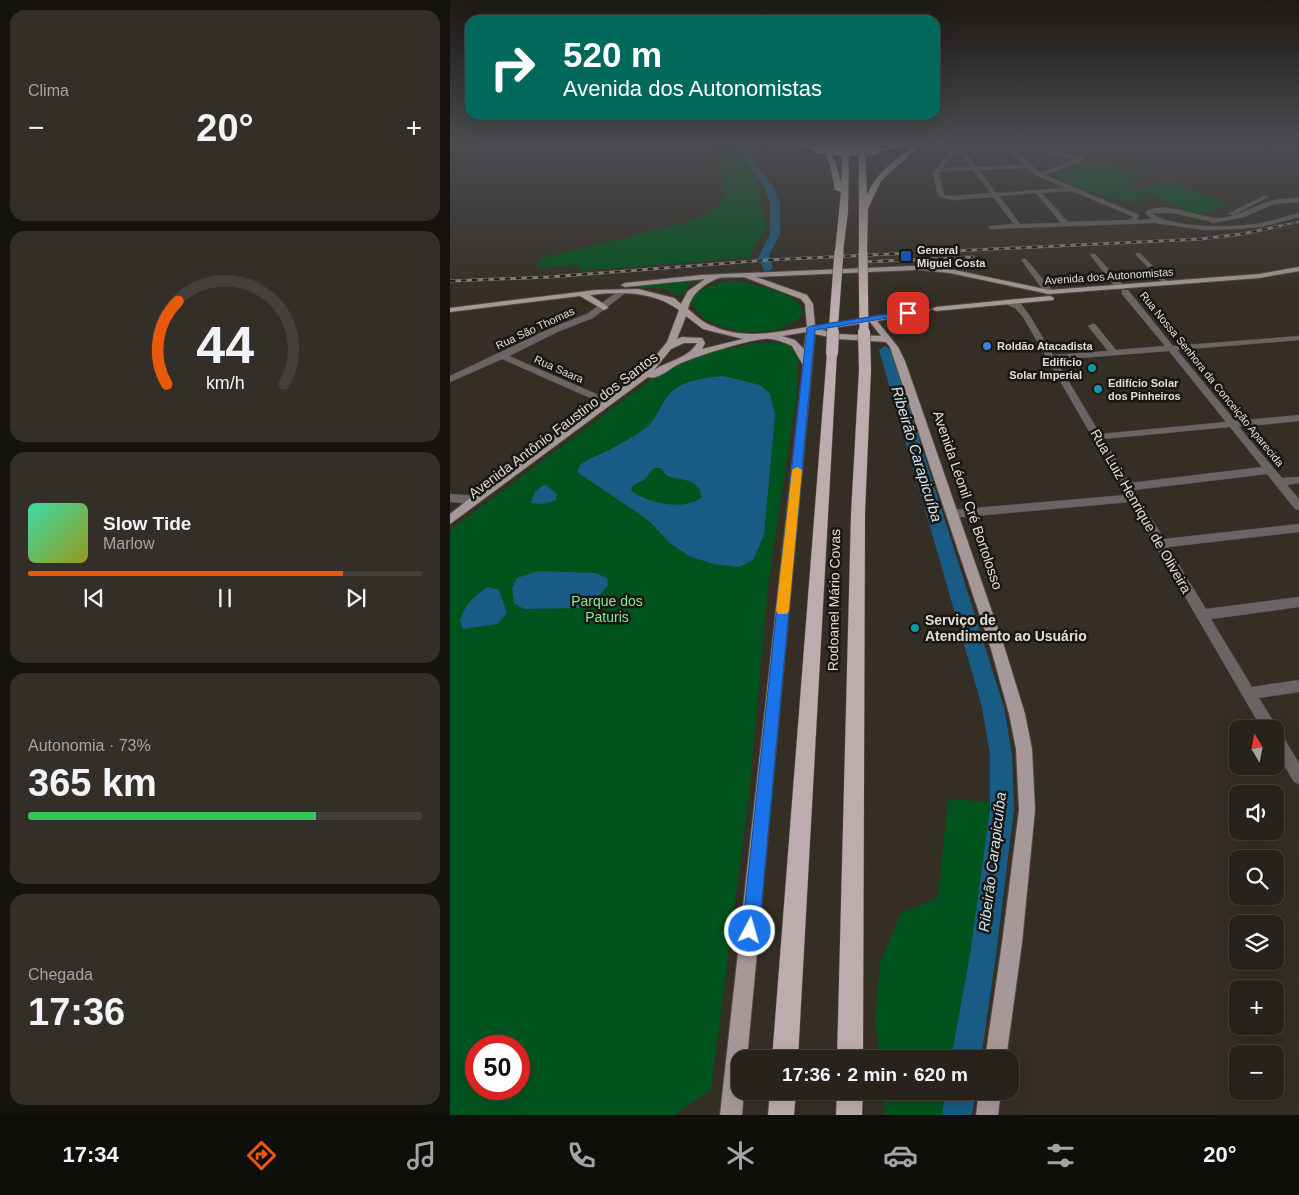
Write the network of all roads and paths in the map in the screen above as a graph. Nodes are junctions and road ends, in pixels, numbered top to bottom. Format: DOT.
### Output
graph roads {
  1 [pos="840,195"];
  2 [pos="844,195"];
  3 [pos="864,195"];
  4 [pos="871,195"];
  5 [pos="941,195"];
  6 [pos="996,195"];
  7 [pos="1041,195"];
  8 [pos="1088,195"];
  9 [pos="1299,199"];
  10 [pos="1124,209"];
  11 [pos="864,211"];
  12 [pos="1151,211"];
  13 [pos="844,212"];
  14 [pos="1299,215"];
  15 [pos="1190,218"];
  16 [pos="1221,220"];
  17 [pos="1126,222"];
  18 [pos="1172,222"];
  19 [pos="1066,224"];
  20 [pos="1018,226"];
  21 [pos="991,227"];
  22 [pos="1205,228"];
  23 [pos="1138,254"];
  24 [pos="1093,255"];
  25 [pos="1024,260"];
  26 [pos="912,268"];
  27 [pos="922,268"];
  28 [pos="1299,269"];
  29 [pos="745,275"];
  30 [pos="723,276"];
  31 [pos="1299,277"];
  32 [pos="1166,283"];
  33 [pos="1122,289"];
  34 [pos="624,291"];
  35 [pos="1049,292"];
  36 [pos="581,294"];
  37 [pos="1004,302"];
  38 [pos="450,305"];
  39 [pos="604,308"];
  40 [pos="684,308"];
  41 [pos="450,310"];
  42 [pos="810,316"];
  43 [pos="871,318"];
  44 [pos="1092,326"];
  45 [pos="811,328"];
  46 [pos="784,334"];
  47 [pos="762,338"];
  48 [pos="1299,338"];
  49 [pos="888,340"];
  50 [pos="668,348"];
  51 [pos="1170,348"];
  52 [pos="1114,353"];
  53 [pos="692,354"];
  54 [pos="502,356"];
  55 [pos="1052,358"];
  56 [pos="807,376"];
  57 [pos="450,378"];
  58 [pos="607,402"];
  59 [pos="1299,418"];
  60 [pos="1232,424"];
  61 [pos="1098,436"];
  62 [pos="1269,470"];
  63 [pos="1299,480"];
  64 [pos="1280,482"];
  65 [pos="1127,487"];
  66 [pos="450,498"];
  67 [pos="1133,498"];
  68 [pos="476,500"];
  69 [pos="1299,506"];
  70 [pos="952,514"];
  71 [pos="450,520"];
  72 [pos="1299,528"];
  73 [pos="450,530"];
  74 [pos="1159,544"];
  75 [pos="1299,602"];
  76 [pos="1201,615"];
  77 [pos="1299,686"];
  78 [pos="1249,693"];
  79 [pos="1265,720"];
  80 [pos="1284,752"];
  81 [pos="1299,777"];
  82 [pos="786,1050"];
  83 [pos="850,1050"];
  84 [pos="996,1050"];
  85 [pos="783,1100"];
  86 [pos="850,1100"];
  87 [pos="989,1100"];
  88 [pos="732,1115"];
  89 [pos="782,1115"];
  90 [pos="850,1115"];
  91 [pos="987,1115"];
  1 -- 13 [label="highway"];
  2 -- 13 [label="highway, Rodoanel Mário Covas"];
  3 -- 11 [label="highway, Rodoanel Mário Covas"];
  4 -- 11 [label="highway"];
  5 -- 6 [label="street"];
  6 -- 20 [label="street"];
  7 -- 19 [label="street"];
  8 -- 10 [label="street"];
  9 -- 16 [label="street"];
  9 -- 16 [label="street"];
  10 -- 12 [label="street"];
  10 -- 17 [label="street"];
  11 -- 83 [label="highway, Rodoanel Mário Covas, bridge"];
  12 -- 15 [label="street"];
  12 -- 18 [label="street"];
  13 -- 82 [label="highway, Rodoanel Mário Covas, bridge"];
  14 -- 22 [label="street"];
  15 -- 16 [label="street"];
  15 -- 18 [label="street"];
  15 -- 22 [label="street"];
  17 -- 18 [label="street"];
  17 -- 19 [label="street"];
  18 -- 22 [label="street"];
  19 -- 20 [label="street"];
  20 -- 21 [label="street"];
  23 -- 32 [label="street"];
  24 -- 33 [label="street, Rua Nossa Senhora da Conceição Aparecida"];
  25 -- 35 [label="street"];
  26 -- 29 [label="main road"];
  27 -- 35 [label="main road, Avenida dos Autonomistas"];
  28 -- 32 [label="main road, Avenida dos Autonomistas"];
  29 -- 30 [label="main road"];
  29 -- 42 [label="main road"];
  30 -- 38 [label="main road"];
  30 -- 40 [label="main road, Avenida Antônio Faustino dos Santos"];
  31 -- 33 [label="main road, Avenida dos Autonomistas"];
  32 -- 33 [label="main road, Avenida dos Autonomistas"];
  33 -- 35 [label="main road, Avenida dos Autonomistas"];
  33 -- 37 [label="main road, Avenida dos Autonomistas"];
  33 -- 51 [label="street, Rua Nossa Senhora da Conceição Aparecida"];
  34 -- 36 [label="main road"];
  34 -- 39 [label="street, Rua São Thomas"];
  34 -- 40 [label="main road"];
  36 -- 39 [label="main road"];
  36 -- 41 [label="main road"];
  37 -- 43 [label="main road, Avenida dos Autonomistas"];
  37 -- 55 [label="street, Rua Luiz Henrique de Oliveira"];
  39 -- 54 [label="street, Rua São Thomas"];
  40 -- 47 [label="main road"];
  40 -- 50 [label="main road, Avenida Antônio Faustino dos Santos"];
  42 -- 45 [label="main road"];
  42 -- 46 [label="main road"];
  43 -- 45 [label="main road, Avenida dos Autonomistas"];
  43 -- 49 [label="main road, Avenida Léonil Cré Bortolosso"];
  44 -- 52 [label="street"];
  45 -- 46 [label="main road, Avenida dos Autonomistas"];
  45 -- 49 [label="main road"];
  45 -- 56 [label="main road"];
  46 -- 47 [label="main road, Avenida dos Autonomistas"];
  47 -- 53 [label="main road, Avenida Antônio Faustino dos Santos"];
  47 -- 56 [label="main road"];
  48 -- 51 [label="street"];
  49 -- 70 [label="main road, Avenida Léonil Cré Bortolosso"];
  50 -- 53 [label="main road"];
  50 -- 58 [label="main road, Avenida Antônio Faustino dos Santos"];
  51 -- 52 [label="street"];
  51 -- 60 [label="street, Rua Nossa Senhora da Conceição Aparecida"];
  52 -- 55 [label="street"];
  53 -- 73 [label="main road, Avenida Antônio Faustino dos Santos"];
  54 -- 57 [label="street, Rua São Thomas"];
  54 -- 58 [label="street, Rua Saara"];
  55 -- 61 [label="street, Rua Luiz Henrique de Oliveira"];
  56 -- 88 [label="main road"];
  58 -- 68 [label="main road, Avenida Antônio Faustino dos Santos"];
  59 -- 60 [label="street"];
  60 -- 61 [label="street"];
  60 -- 62 [label="street, Rua Nossa Senhora da Conceição Aparecida"];
  61 -- 65 [label="street, Rua Luiz Henrique de Oliveira"];
  62 -- 64 [label="street, Rua Nossa Senhora da Conceição Aparecida"];
  62 -- 65 [label="street"];
  63 -- 64 [label="street"];
  64 -- 69 [label="street, Rua Nossa Senhora da Conceição Aparecida"];
  65 -- 67 [label="street, Rua Luiz Henrique de Oliveira"];
  66 -- 68 [label="street"];
  67 -- 70 [label="street"];
  67 -- 74 [label="street, Rua Luiz Henrique de Oliveira"];
  68 -- 71 [label="main road, Avenida Antônio Faustino dos Santos"];
  70 -- 84 [label="main road, Avenida Léonil Cré Bortolosso"];
  72 -- 74 [label="street"];
  74 -- 76 [label="street, Rua Luiz Henrique de Oliveira"];
  75 -- 76 [label="street"];
  76 -- 78 [label="street, Rua Luiz Henrique de Oliveira"];
  77 -- 78 [label="street"];
  78 -- 79 [label="street, Rua Luiz Henrique de Oliveira"];
  80 -- 81 [label="street"];
  85 -- 89 [label="highway"];
  86 -- 90 [label="highway"];
  87 -- 91 [label="main road"];
}
